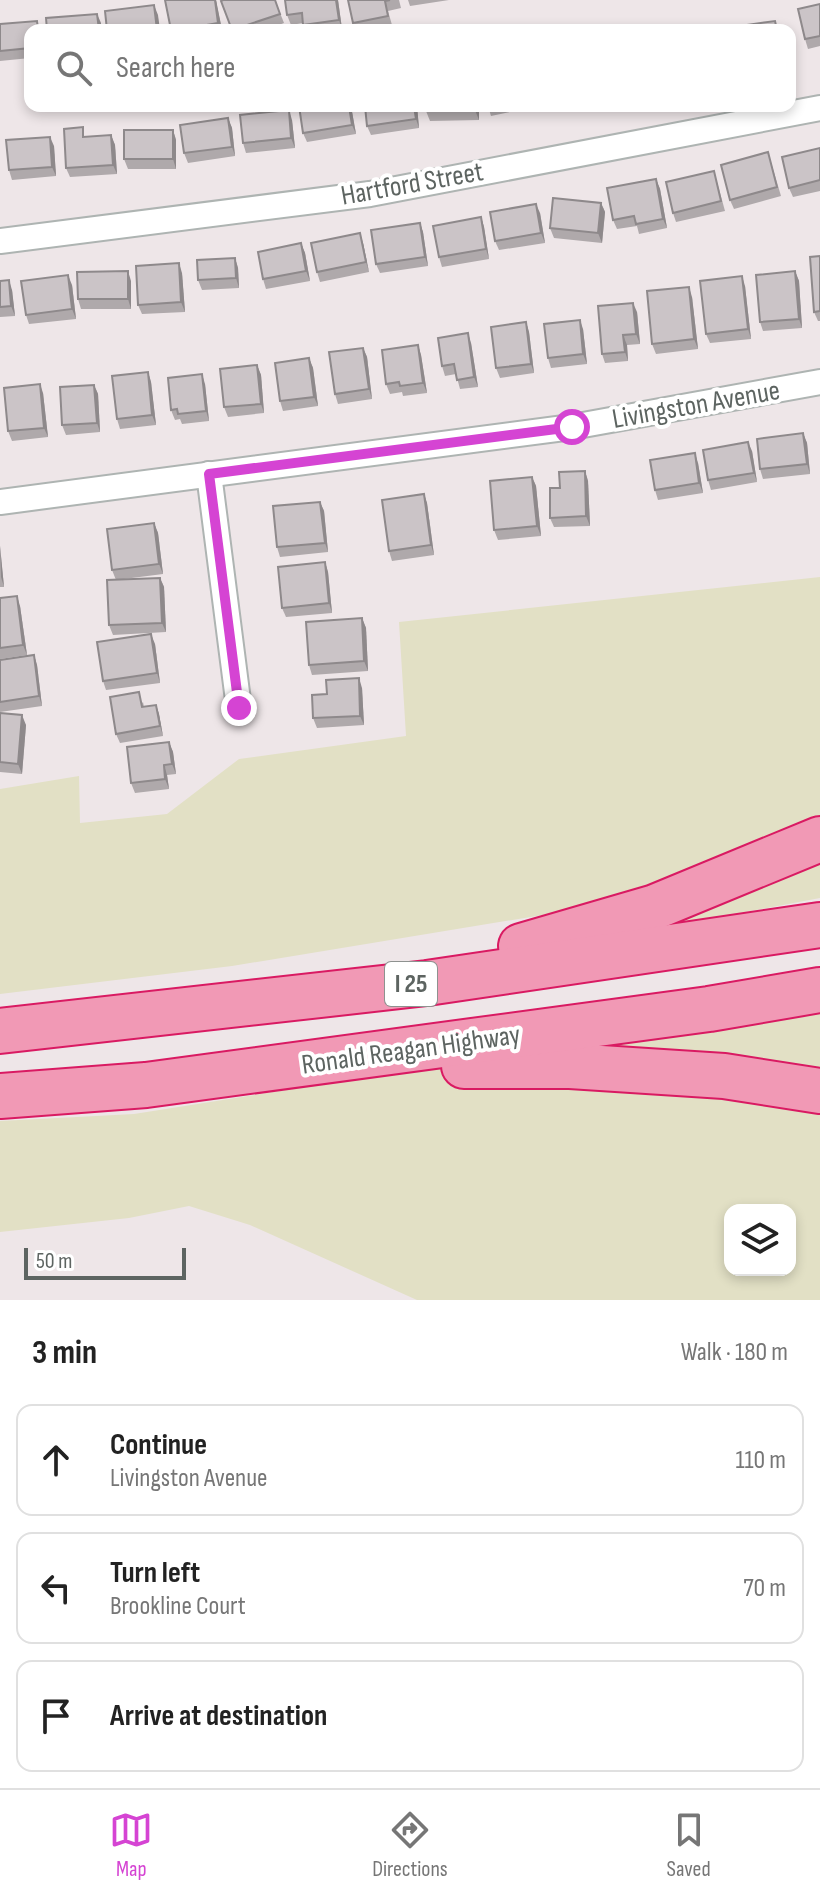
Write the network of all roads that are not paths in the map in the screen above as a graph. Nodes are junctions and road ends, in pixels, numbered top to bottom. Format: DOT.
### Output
graph roads {
  1 [pos="820,108"];
  2 [pos="0,241"];
  3 [pos="820,382"];
  4 [pos="209,474"];
  5 [pos="0,502"];
  6 [pos="239,708"];
  7 [pos="820,839"];
  8 [pos="820,925"];
  9 [pos="820,990"];
  10 [pos="193,1009"];
  11 [pos="0,1031"];
  12 [pos="146,1085"];
  13 [pos="820,1091"];
  14 [pos="0,1096"];
  1 -- 2 [label="street, Hartford Street"];
  3 -- 4 [label="street, Livingston Avenue"];
  4 -- 5 [label="street, Livingston Avenue"];
  4 -- 6 [label="street"];
  7 -- 10 [label="highway"];
  8 -- 10 [label="highway, I 25"];
  9 -- 12 [label="highway, Ronald Reagan Highway / I 25"];
  10 -- 11 [label="highway, I 25"];
  12 -- 13 [label="highway"];
  12 -- 14 [label="highway, Ronald Reagan Highway / I 25"];
}
